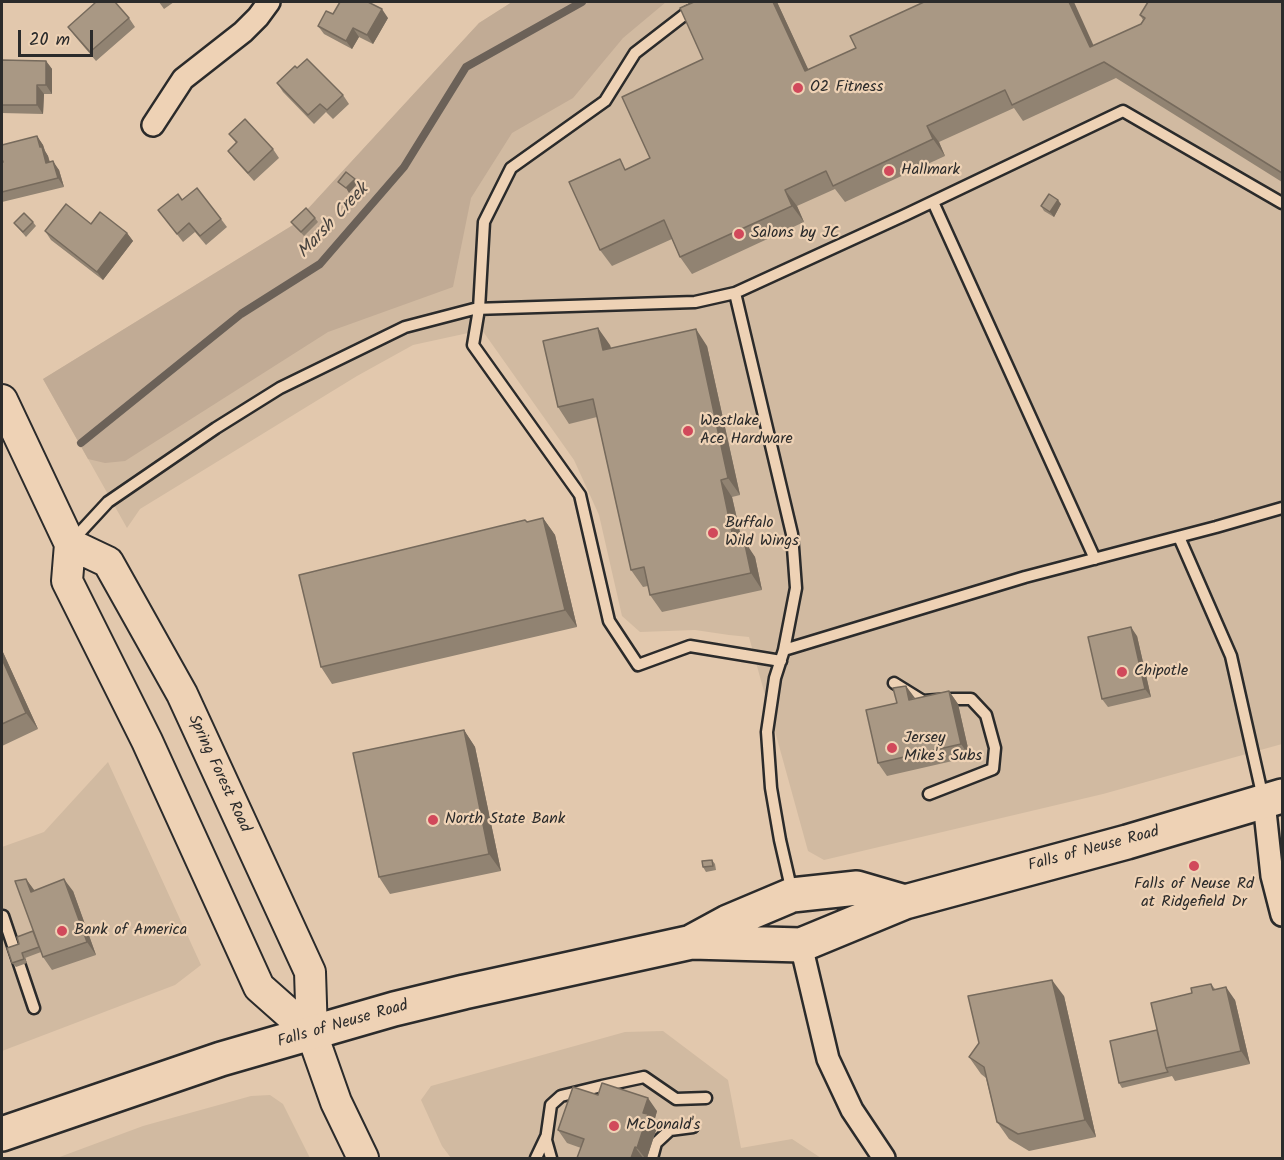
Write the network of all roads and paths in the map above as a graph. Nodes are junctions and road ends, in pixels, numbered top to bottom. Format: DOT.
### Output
graph roads {
  1 [pos="268,2"];
  2 [pos="710,2"];
  3 [pos="153,125"];
  4 [pos="933,202"];
  5 [pos="1282,203"];
  6 [pos="735,293"];
  7 [pos="479,309"];
  8 [pos="2,400"];
  9 [pos="1282,508"];
  10 [pos="1179,537"];
  11 [pos="70,544"];
  12 [pos="1095,559"];
  13 [pos="783,655"];
  14 [pos="894,683"];
  15 [pos="929,794"];
  16 [pos="1276,808"];
  17 [pos="792,895"];
  18 [pos="905,902"];
  19 [pos="1282,915"];
  20 [pos="3,916"];
  21 [pos="692,942"];
  22 [pos="801,945"];
  23 [pos="34,1008"];
  24 [pos="312,1034"];
  25 [pos="706,1098"];
  26 [pos="693,1127"];
  27 [pos="2,1134"];
  28 [pos="546,1137"];
  29 [pos="363,1158"];
  30 [pos="536,1158"];
  31 [pos="550,1158"];
  32 [pos="652,1158"];
  33 [pos="884,1158"];
  1 -- 3 [label="street"];
  2 -- 7 [label="lane"];
  4 -- 5 [label="lane"];
  4 -- 6 [label="lane"];
  4 -- 12 [label="lane"];
  6 -- 7 [label="lane"];
  6 -- 13 [label="lane"];
  7 -- 11 [label="lane"];
  7 -- 13 [label="lane"];
  8 -- 11 [label="main road, Spring Forest Road"];
  9 -- 10 [label="lane"];
  10 -- 12 [label="lane"];
  10 -- 16 [label="lane"];
  11 -- 24 [label="main road, Spring Forest Road"];
  11 -- 24 [label="main road, Spring Forest Road"];
  12 -- 13 [label="lane"];
  13 -- 17 [label="lane"];
  14 -- 15 [label="lane"];
  16 -- 18 [label="main road, Falls of Neuse Road"];
  16 -- 19 [label="street"];
  17 -- 18 [label="main road, Falls of Neuse Road"];
  17 -- 21 [label="main road, Falls of Neuse Road"];
  18 -- 22 [label="main road"];
  20 -- 23 [label="lane"];
  21 -- 22 [label="main road, Falls of Neuse Road"];
  21 -- 24 [label="main road, Falls of Neuse Road"];
  22 -- 33 [label="street"];
  24 -- 27 [label="main road, Falls of Neuse Road"];
  24 -- 29 [label="main road, Spring Forest Road"];
  25 -- 28 [label="lane"];
  26 -- 32 [label="lane"];
  28 -- 30 [label="lane"];
  28 -- 31 [label="lane"];
}
